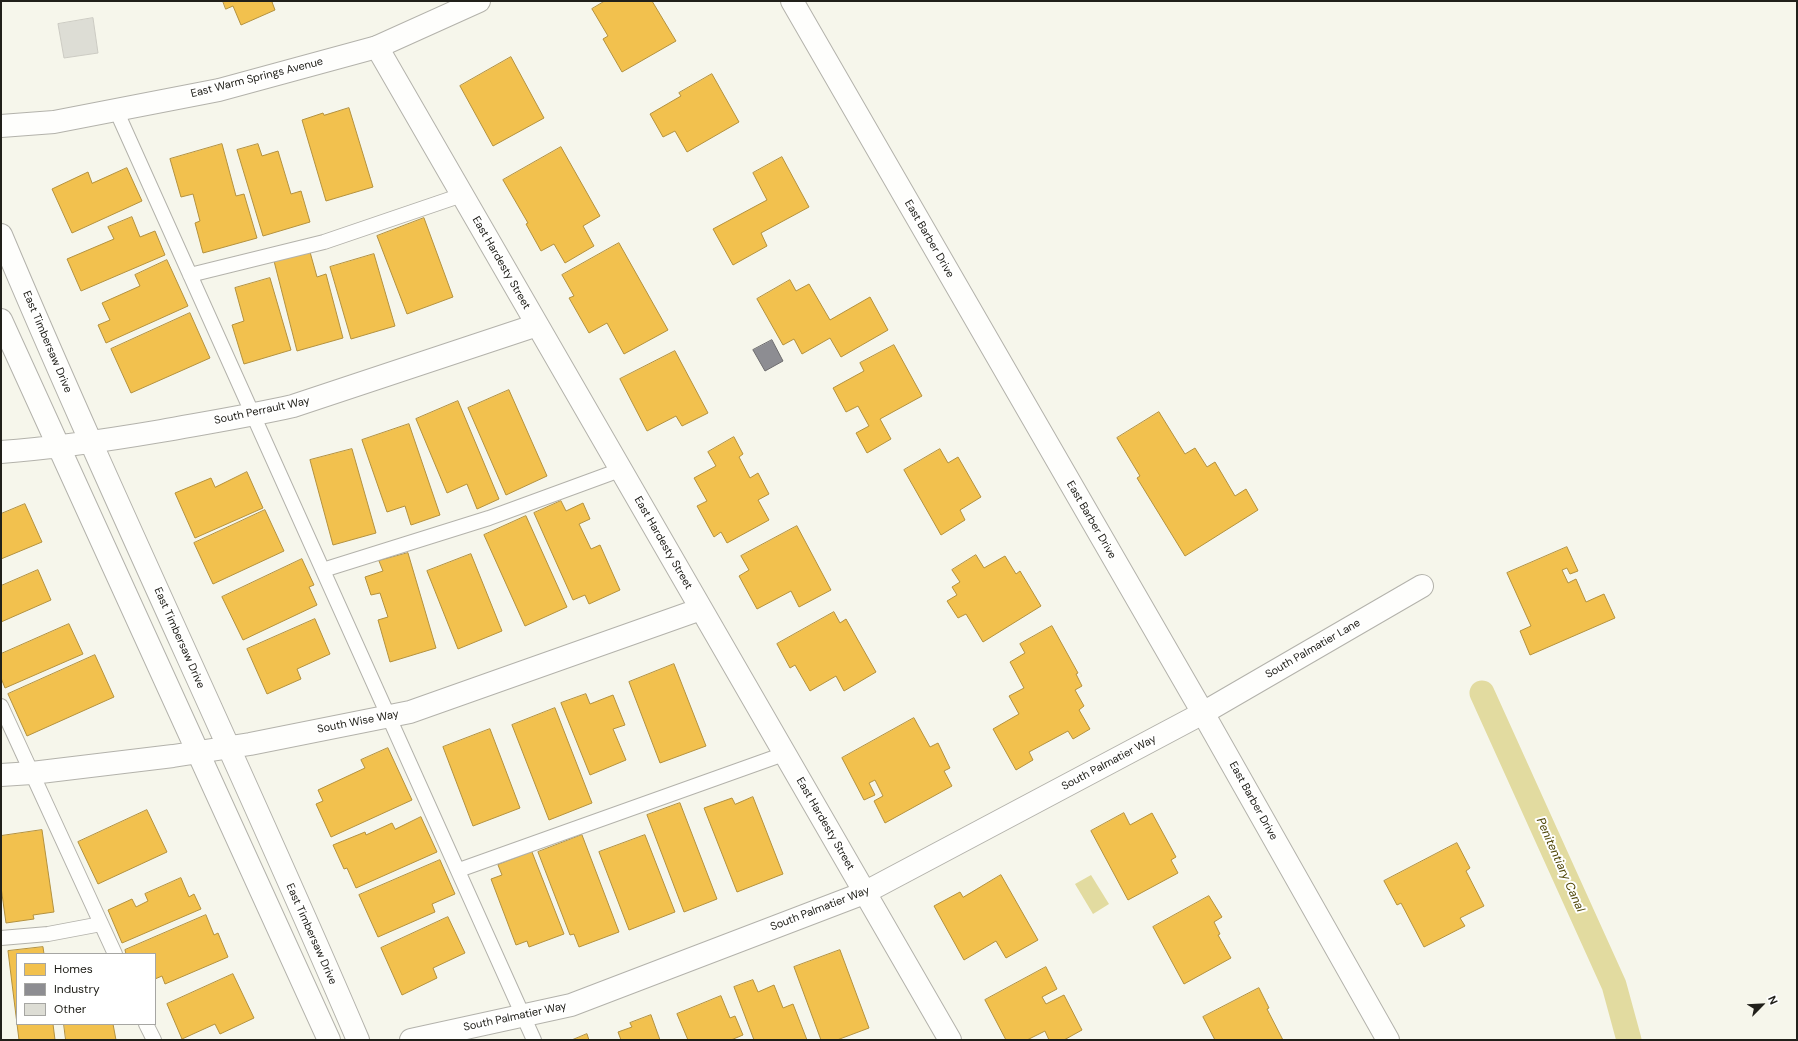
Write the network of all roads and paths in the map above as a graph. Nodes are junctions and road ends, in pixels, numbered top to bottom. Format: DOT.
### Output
graph roads {
  1 [pos="479,1"];
  2 [pos="792,1"];
  3 [pos="377,46"];
  4 [pos="116,110"];
  5 [pos="1,126"];
  6 [pos="462,195"];
  7 [pos="1,235"];
  8 [pos="190,275"];
  9 [pos="1,320"];
  10 [pos="537,325"];
  11 [pos="253,415"];
  12 [pos="90,442"];
  13 [pos="58,446"];
  14 [pos="1,452"];
  15 [pos="620,470"];
  16 [pos="323,570"];
  17 [pos="1422,586"];
  18 [pos="701,610"];
  19 [pos="1,706"];
  20 [pos="1203,713"];
  21 [pos="389,715"];
  22 [pos="229,748"];
  23 [pos="198,752"];
  24 [pos="784,754"];
  25 [pos="32,773"];
  26 [pos="1,775"];
  27 [pos="459,870"];
  28 [pos="864,893"];
  29 [pos="101,924"];
  30 [pos="1,938"];
  31 [pos="115,953"];
  32 [pos="524,1016"];
  33 [pos="146,1025"];
  34 [pos="947,1039"];
  35 [pos="154,1040"];
  36 [pos="329,1040"];
  37 [pos="358,1040"];
  38 [pos="411,1040"];
  39 [pos="534,1040"];
  40 [pos="1388,1040"];
  1 -- 3 [label="street, East Warm Springs Avenue"];
  2 -- 20 [label="street, East Barber Drive"];
  3 -- 4 [label="street, East Warm Springs Avenue"];
  3 -- 6 [label="street, East Hardesty Street"];
  4 -- 5 [label="street, East Warm Springs Avenue"];
  4 -- 8 [label="lane"];
  6 -- 8 [label="lane"];
  6 -- 10 [label="street, East Hardesty Street"];
  7 -- 12 [label="street, East Timbersaw Drive"];
  8 -- 11 [label="lane"];
  9 -- 13 [label="street"];
  10 -- 11 [label="street, South Perrault Way"];
  10 -- 15 [label="street, East Hardesty Street"];
  11 -- 12 [label="street, South Perrault Way"];
  11 -- 16 [label="lane"];
  12 -- 13 [label="street, South Perrault Way"];
  12 -- 22 [label="street, East Timbersaw Drive"];
  13 -- 14 [label="street, South Perrault Way"];
  13 -- 23 [label="street"];
  15 -- 16 [label="lane"];
  15 -- 18 [label="street, East Hardesty Street"];
  16 -- 21 [label="lane"];
  17 -- 20 [label="street, South Palmatier Lane"];
  18 -- 21 [label="street, South Wise Way"];
  18 -- 24 [label="street, East Hardesty Street"];
  19 -- 25 [label="lane"];
  20 -- 28 [label="street, South Palmatier Way"];
  20 -- 40 [label="street, East Barber Drive"];
  21 -- 22 [label="street, South Wise Way"];
  21 -- 27 [label="lane"];
  22 -- 23 [label="street, South Wise Way"];
  22 -- 37 [label="street, East Timbersaw Drive"];
  23 -- 25 [label="street, South Wise Way"];
  23 -- 36 [label="street"];
  24 -- 27 [label="lane"];
  24 -- 28 [label="street, East Hardesty Street"];
  25 -- 26 [label="street, South Wise Way"];
  25 -- 29 [label="lane"];
  27 -- 32 [label="lane"];
  28 -- 32 [label="street, South Palmatier Way"];
  28 -- 34 [label="street, East Hardesty Street"];
  29 -- 30 [label="lane"];
  29 -- 31 [label="lane"];
  32 -- 38 [label="street, South Palmatier Way"];
  32 -- 39 [label="lane"];
  33 -- 35 [label="lane"];
}
